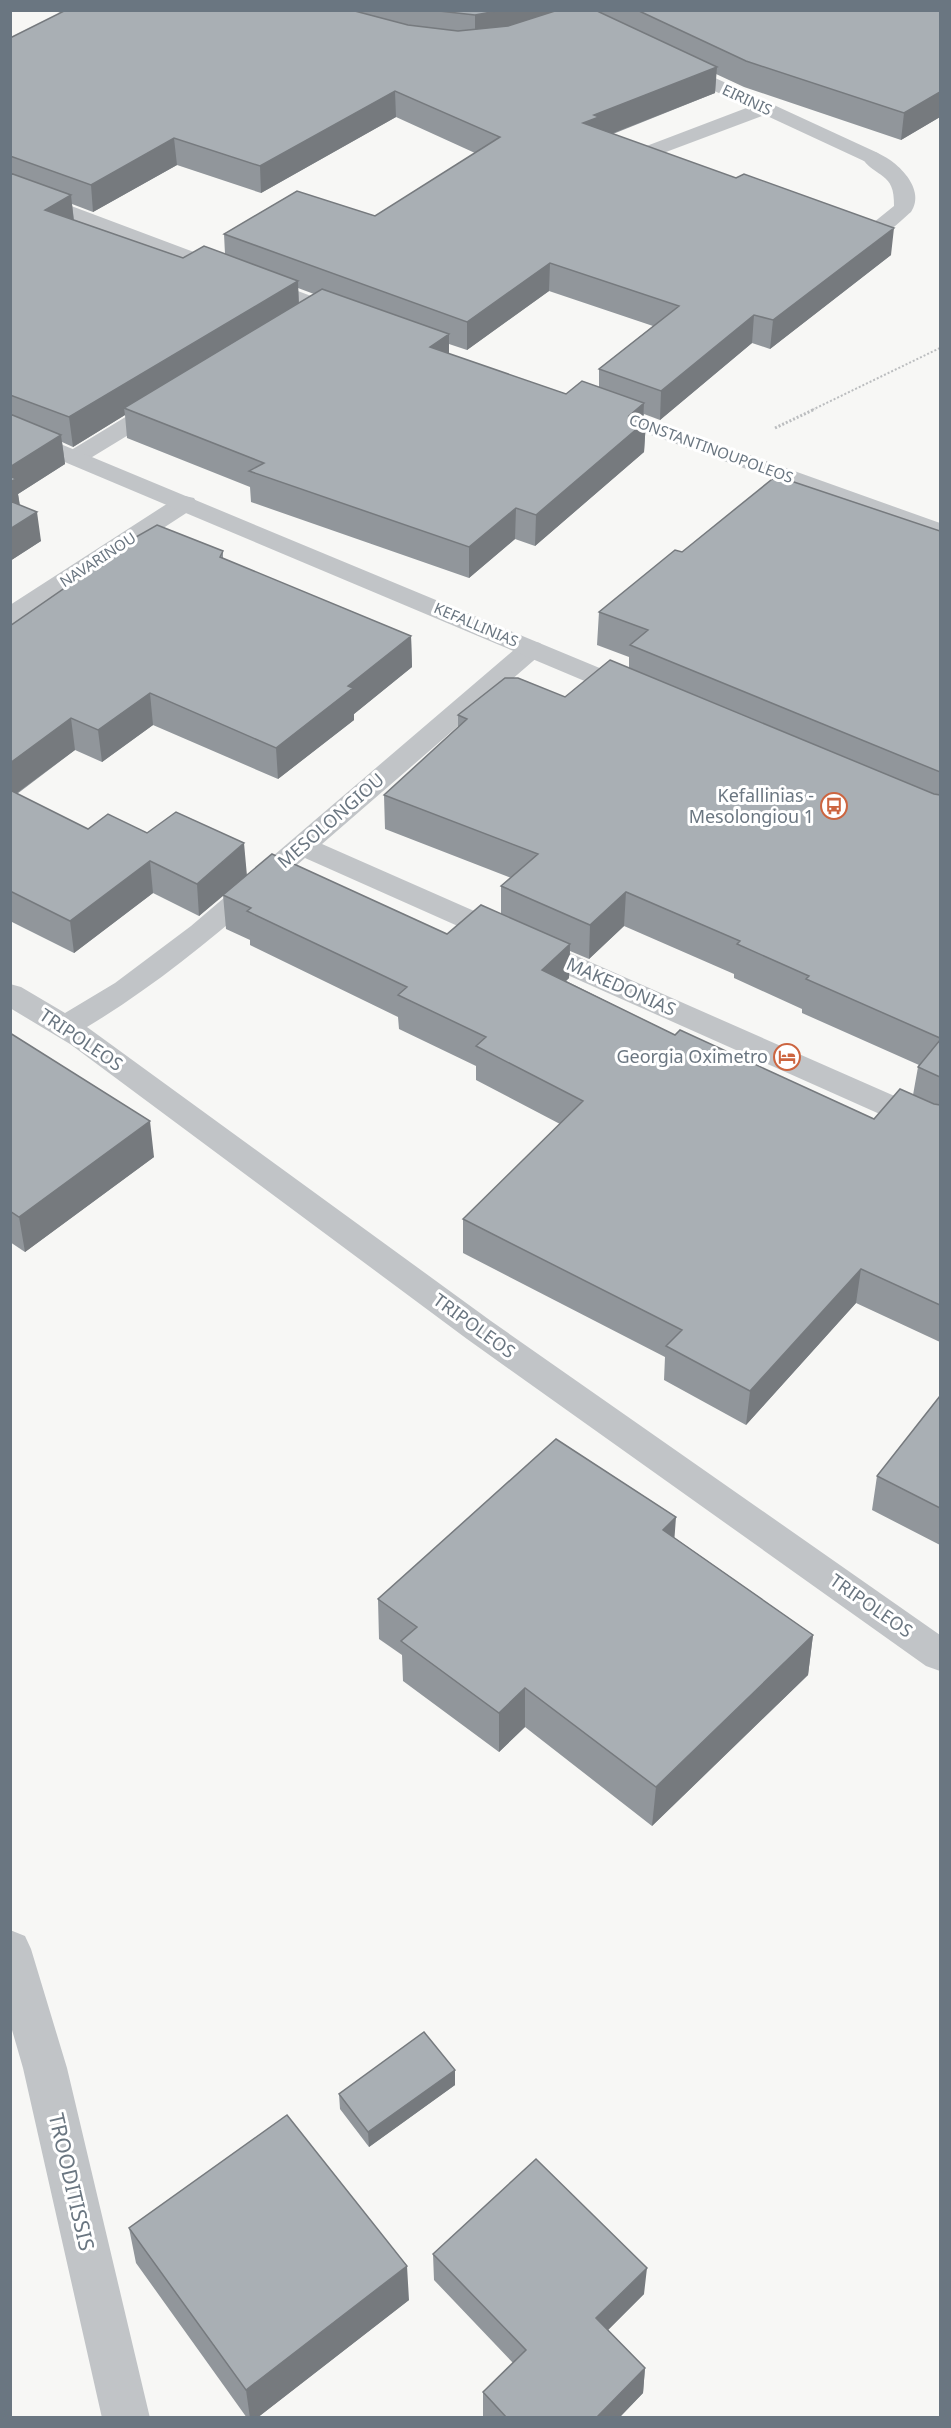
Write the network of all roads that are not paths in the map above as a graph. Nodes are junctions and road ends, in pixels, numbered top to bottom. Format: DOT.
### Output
graph roads {
  1 [pos="662,60"];
  2 [pos="765,108"];
  3 [pos="643,154"];
  4 [pos="10,189"];
  5 [pos="874,231"];
  6 [pos="321,308"];
  7 [pos="301,321"];
  8 [pos="366,324"];
  9 [pos="178,395"];
  10 [pos="578,401"];
  11 [pos="10,430"];
  12 [pos="76,457"];
  13 [pos="185,503"];
  14 [pos="940,531"];
  15 [pos="10,617"];
  16 [pos="531,649"];
  17 [pos="660,703"];
  18 [pos="302,846"];
  19 [pos="10,994"];
  20 [pos="65,1027"];
  21 [pos="940,1128"];
  22 [pos="940,1655"];
  23 [pos="10,1949"];
  24 [pos="126,2418"];
  1 -- 2 [label="street, EIRINIS"];
  2 -- 3 [label="street"];
  2 -- 5 [label="street, EIRINIS"];
  4 -- 6 [label="street"];
  6 -- 7 [label="street"];
  6 -- 8 [label="street"];
  9 -- 12 [label="street"];
  10 -- 14 [label="street, CONSTANTINOUPOLEOS"];
  11 -- 12 [label="street, KEFALLINIAS"];
  12 -- 13 [label="street, KEFALLINIAS"];
  13 -- 15 [label="street, NAVARINOU"];
  13 -- 16 [label="street, KEFALLINIAS"];
  16 -- 17 [label="street, KEFALLINIAS"];
  16 -- 18 [label="street, MESOLONGIOU"];
  18 -- 20 [label="street, MESOLONGIOU"];
  18 -- 21 [label="street, MAKEDONIAS"];
  19 -- 20 [label="street, TRIPOLEOS"];
  20 -- 22 [label="street, TRIPOLEOS"];
  23 -- 24 [label="street, TROODITISSIS"];
}
